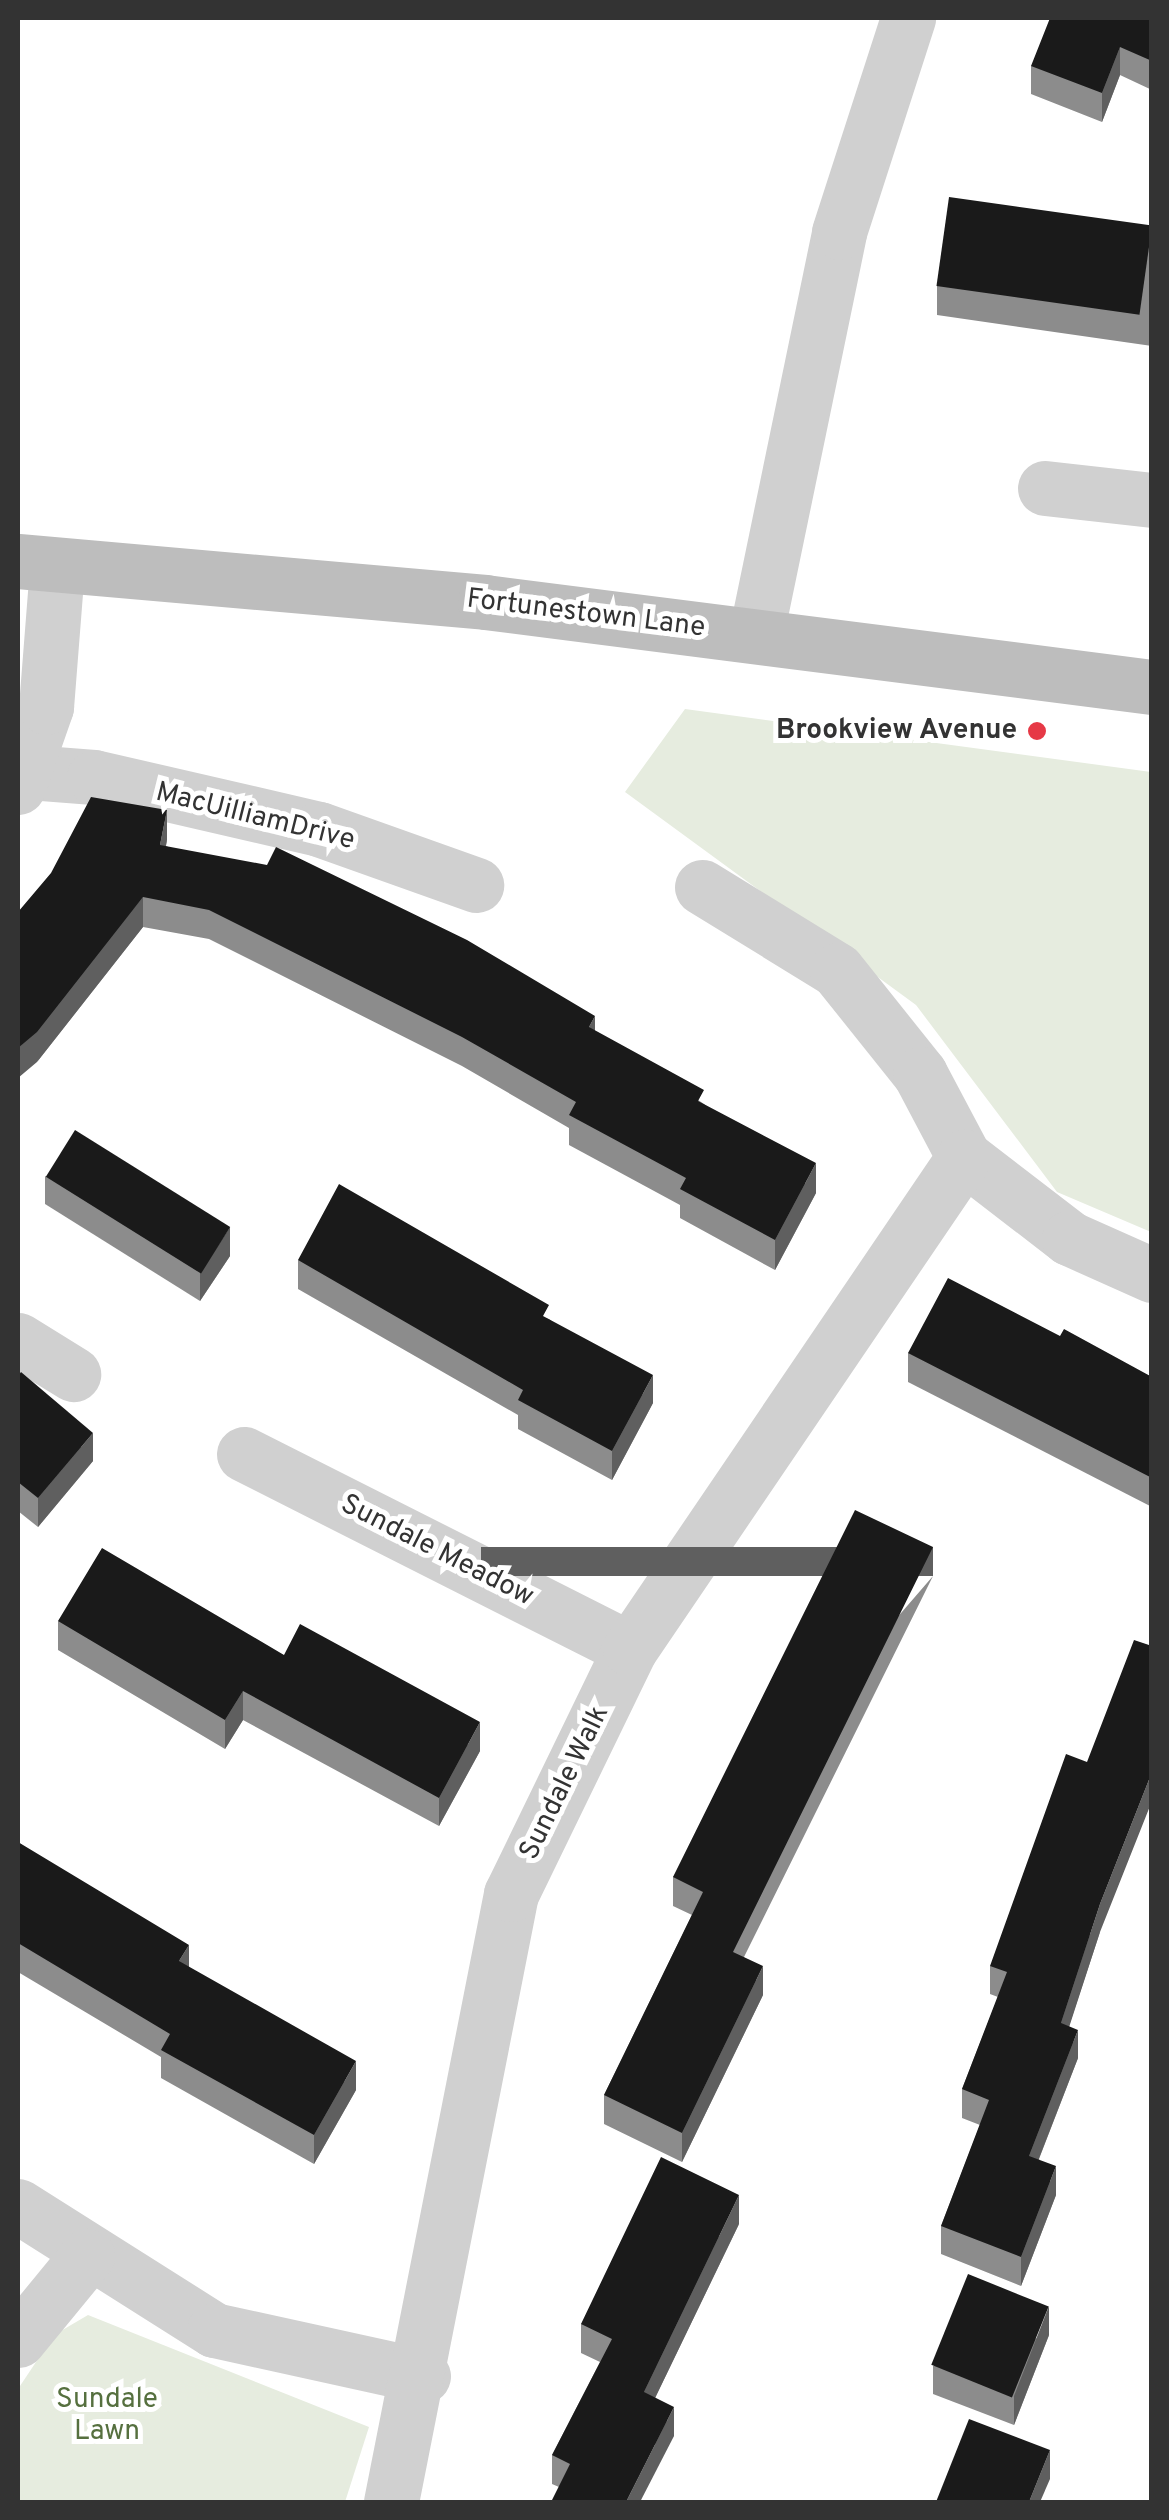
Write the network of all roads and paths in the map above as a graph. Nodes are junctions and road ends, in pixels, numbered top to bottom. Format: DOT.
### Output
graph roads {
  1 [pos="908,18"];
  2 [pos="1045,488"];
  3 [pos="1152,500"];
  4 [pos="37,564"];
  5 [pos="756,634"];
  6 [pos="1152,687"];
  7 [pos="23,779"];
  8 [pos="476,884"];
  9 [pos="702,887"];
  10 [pos="964,1157"];
  11 [pos="1152,1275"];
  12 [pos="18,1340"];
  13 [pos="73,1374"];
  14 [pos="244,1454"];
  15 [pos="630,1649"];
  16 [pos="18,2206"];
  17 [pos="87,2256"];
  18 [pos="18,2340"];
  19 [pos="423,2376"];
  20 [pos="391,2502"];
  1 -- 5 [label="street"];
  2 -- 3 [label="street"];
  4 -- 5 [label="street, Fortunestown Lane"];
  4 -- 7 [label="street"];
  5 -- 6 [label="street, Fortunestown Lane"];
  7 -- 8 [label="street, MacUilliamDrive"];
  9 -- 10 [label="street"];
  10 -- 11 [label="street"];
  10 -- 15 [label="street, Sundale Walk"];
  12 -- 13 [label="street"];
  14 -- 15 [label="street, Sundale Meadow"];
  15 -- 19 [label="street, Sundale Walk"];
  16 -- 17 [label="street"];
  17 -- 18 [label="street"];
  17 -- 19 [label="street"];
  19 -- 20 [label="street, Sundale Walk"];
}
